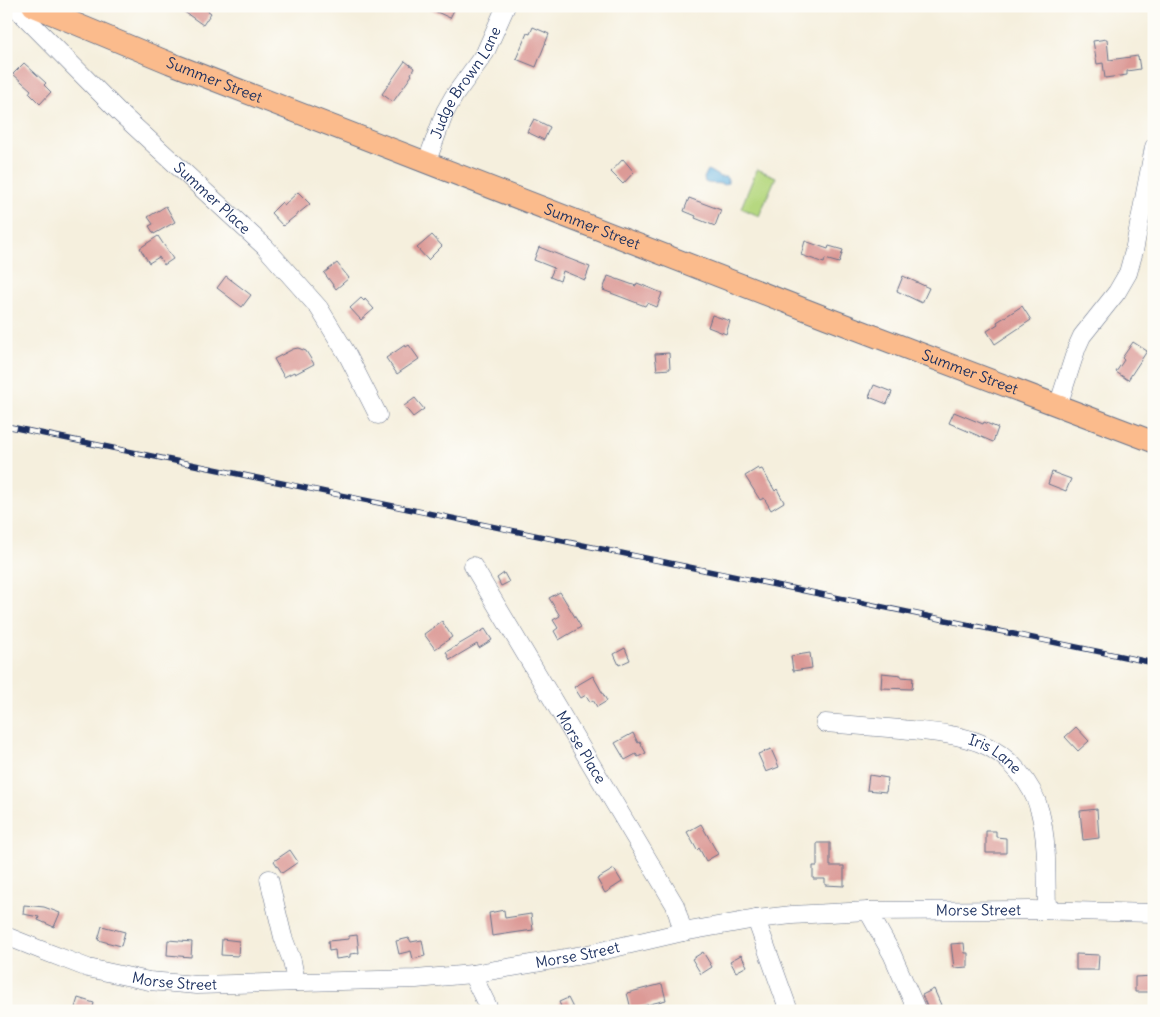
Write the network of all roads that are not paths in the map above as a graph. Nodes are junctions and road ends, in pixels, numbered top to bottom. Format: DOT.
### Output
graph roads {
  1 [pos="14,6"];
  2 [pos="33,6"];
  3 [pos="506,6"];
  4 [pos="1154,147"];
  5 [pos="427,162"];
  6 [pos="1058,406"];
  7 [pos="378,415"];
  8 [pos="1154,442"];
  9 [pos="473,566"];
  10 [pos="826,723"];
  11 [pos="269,879"];
  12 [pos="1047,910"];
  13 [pos="868,911"];
  14 [pos="1154,913"];
  15 [pos="756,919"];
  16 [pos="683,932"];
  17 [pos="6,936"];
  18 [pos="472,974"];
  19 [pos="296,982"];
  20 [pos="490,1011"];
  21 [pos="789,1011"];
  22 [pos="917,1011"];
  1 -- 7 [label="street, Summer Place"];
  2 -- 5 [label="main road, Summer Street"];
  3 -- 5 [label="street, Judge Brown Lane"];
  4 -- 6 [label="street"];
  5 -- 6 [label="main road, Summer Street"];
  6 -- 8 [label="main road, Summer Street"];
  9 -- 16 [label="street, Morse Place"];
  10 -- 12 [label="street, Iris Lane"];
  11 -- 19 [label="street"];
  12 -- 13 [label="street, Morse Street"];
  12 -- 14 [label="street, Morse Street"];
  13 -- 15 [label="street, Morse Street"];
  13 -- 22 [label="street"];
  15 -- 16 [label="street, Morse Street"];
  15 -- 21 [label="street"];
  16 -- 18 [label="street, Morse Street"];
  17 -- 19 [label="street, Morse Street"];
  18 -- 19 [label="street, Morse Street"];
  18 -- 20 [label="street"];
}
